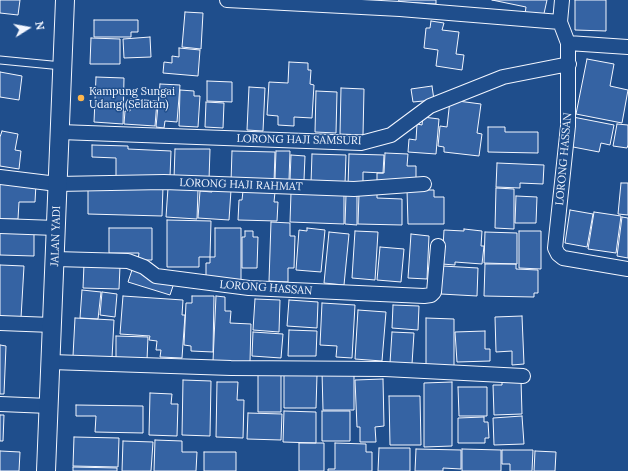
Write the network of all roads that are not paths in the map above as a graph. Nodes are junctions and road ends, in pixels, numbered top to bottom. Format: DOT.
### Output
graph roads {
  1 [pos="64,0"];
  2 [pos="226,0"];
  3 [pos="562,0"];
  4 [pos="560,22"];
  5 [pos="568,43"];
  6 [pos="628,47"];
  7 [pos="0,60"];
  8 [pos="569,64"];
  9 [pos="62,66"];
  10 [pos="60,132"];
  11 [pos="0,177"];
  12 [pos="58,184"];
  13 [pos="424,184"];
  14 [pos="0,226"];
  15 [pos="56,228"];
  16 [pos="438,246"];
  17 [pos="55,259"];
  18 [pos="628,268"];
  19 [pos="0,323"];
  20 [pos="52,325"];
  21 [pos="51,362"];
  22 [pos="523,376"];
  23 [pos="0,404"];
  24 [pos="49,406"];
  25 [pos="46,471"];
  1 -- 9 [label="street, JALAN YADI"];
  2 -- 4 [label="street"];
  3 -- 4 [label="street"];
  4 -- 5 [label="street, LORONG HASSAN"];
  5 -- 6 [label="street"];
  5 -- 8 [label="street, LORONG HASSAN"];
  7 -- 9 [label="lane"];
  8 -- 10 [label="street, LORONG HAJI SAMSURI"];
  8 -- 18 [label="street, LORONG HASSAN"];
  9 -- 10 [label="street, JALAN YADI"];
  10 -- 12 [label="street, JALAN YADI"];
  11 -- 12 [label="street, LORONG HAJI RAHMAT"];
  12 -- 13 [label="street, LORONG HAJI RAHMAT"];
  12 -- 15 [label="street, JALAN YADI"];
  14 -- 15 [label="street"];
  15 -- 17 [label="street, JALAN YADI"];
  16 -- 17 [label="street, LORONG HASSAN"];
  17 -- 20 [label="street, JALAN YADI"];
  19 -- 20 [label="street"];
  20 -- 21 [label="street, JALAN YADI"];
  21 -- 22 [label="street"];
  21 -- 24 [label="street, JALAN YADI"];
  23 -- 24 [label="street"];
  24 -- 25 [label="street, JALAN YADI"];
}
